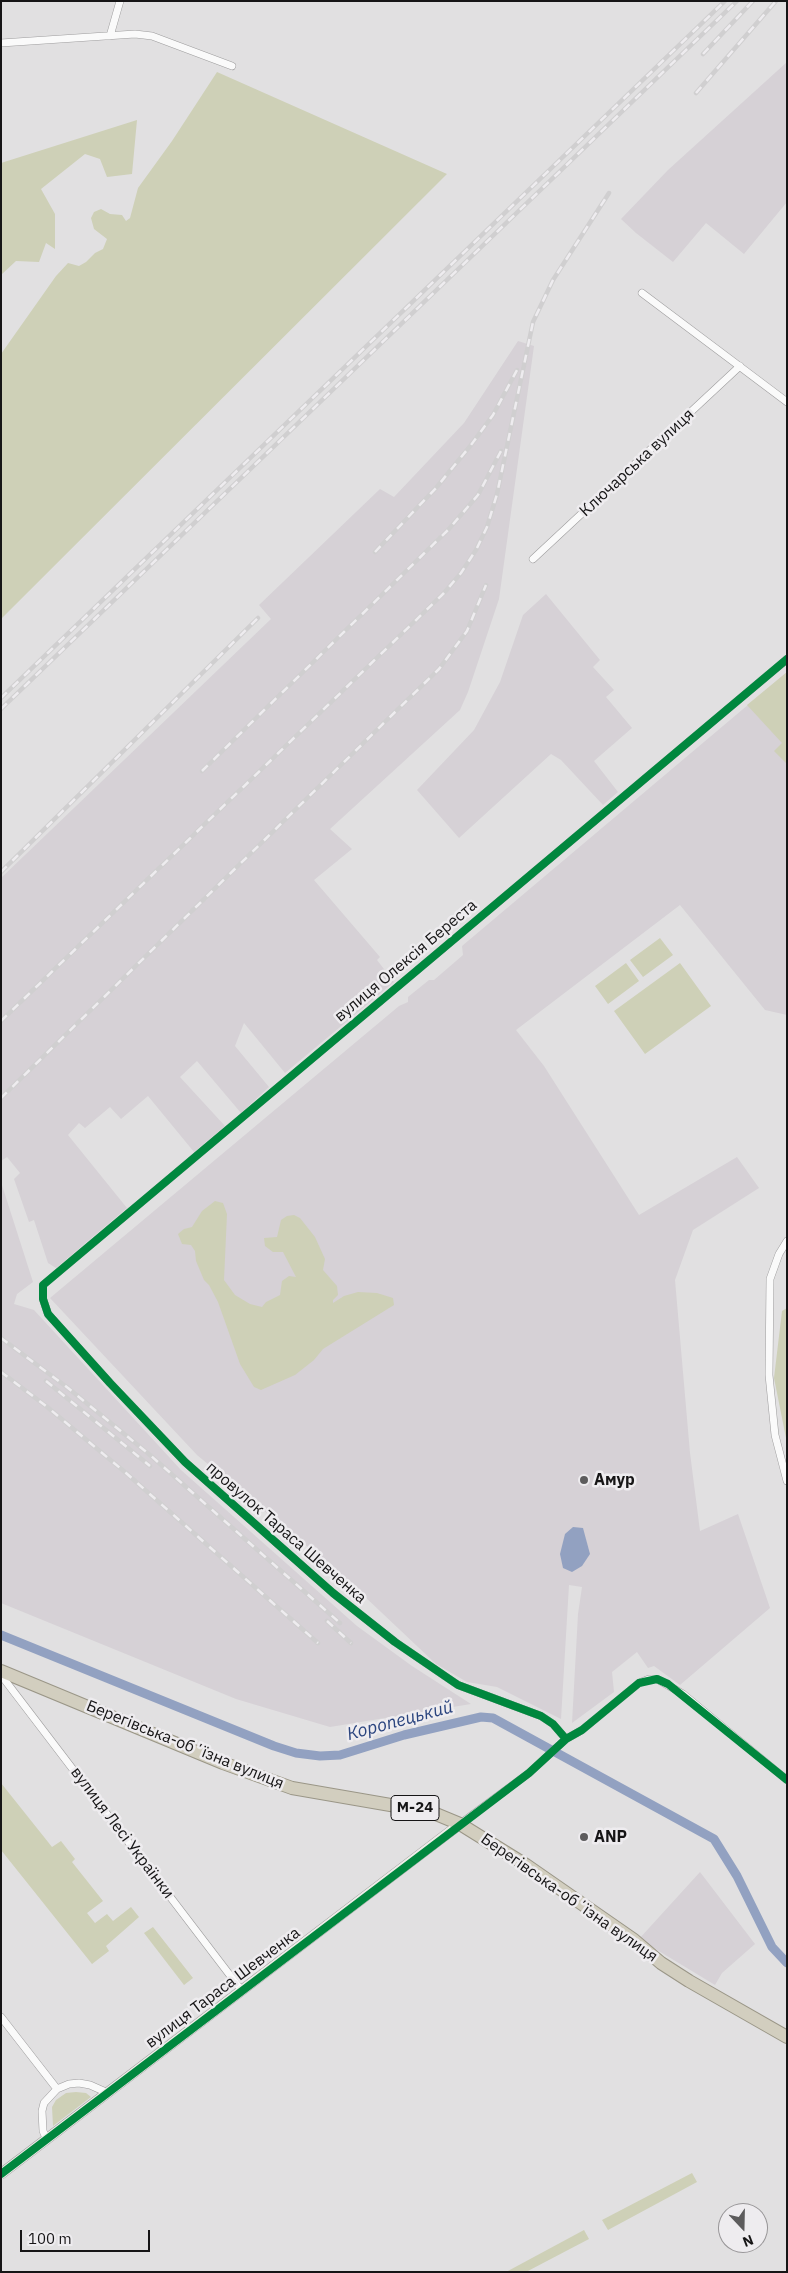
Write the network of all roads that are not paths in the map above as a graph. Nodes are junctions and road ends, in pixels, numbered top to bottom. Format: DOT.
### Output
graph roads {
  1 [pos="120,1"];
  2 [pos="110,36"];
  3 [pos="1,42"];
  4 [pos="232,66"];
  5 [pos="642,294"];
  6 [pos="740,366"];
  7 [pos="787,402"];
  8 [pos="533,559"];
  9 [pos="787,659"];
  10 [pos="787,1241"];
  11 [pos="43,1285"];
  12 [pos="787,1481"];
  13 [pos="1,1673"];
  14 [pos="564,1742"];
  15 [pos="787,1780"];
  16 [pos="460,1824"];
  17 [pos="242,1991"];
  18 [pos="1,2017"];
  19 [pos="787,2037"];
  20 [pos="57,2089"];
  21 [pos="108,2093"];
  22 [pos="47,2140"];
  23 [pos="1,2174"];
  1 -- 2 [label="street"];
  2 -- 3 [label="street"];
  2 -- 4 [label="street"];
  5 -- 6 [label="street"];
  6 -- 7 [label="street"];
  6 -- 8 [label="street, Ключарська вулиця"];
  9 -- 11 [label="street, вулиця Олексія Береста"];
  10 -- 12 [label="street"];
  11 -- 14 [label="street, провулок Тараса Шевченка"];
  13 -- 16 [label="highway, Берегівська-обʼїзна вулиця / М-24"];
  13 -- 17 [label="street, вулиця Лесі Українки"];
  14 -- 15 [label="street"];
  14 -- 16 [label="street"];
  16 -- 17 [label="street, вулиця Тараса Шевченка"];
  16 -- 19 [label="highway, Берегівська-обʼїзна вулиця / М-24"];
  17 -- 21 [label="street, вулиця Тараса Шевченка"];
  18 -- 20 [label="street"];
  20 -- 21 [label="street"];
  20 -- 22 [label="street"];
  21 -- 22 [label="street, вулиця Тараса Шевченка"];
  22 -- 23 [label="street, вулиця Тараса Шевченка"];
}
